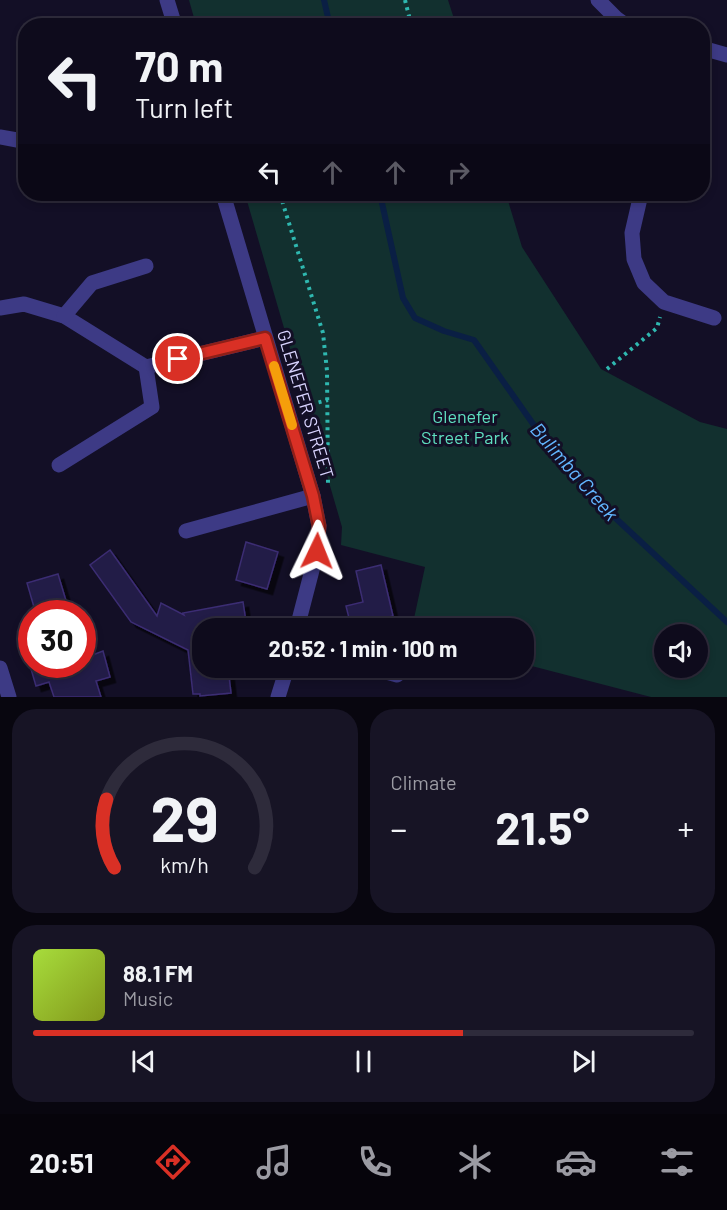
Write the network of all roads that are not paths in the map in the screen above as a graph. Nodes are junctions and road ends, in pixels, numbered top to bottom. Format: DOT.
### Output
graph roads {
  1 [pos="167,0"];
  2 [pos="598,0"];
  3 [pos="173,18"];
  4 [pos="616,18"];
  5 [pos="710,50"];
  6 [pos="727,55"];
  7 [pos="0,137"];
  8 [pos="18,140"];
  9 [pos="225,201"];
  10 [pos="639,201"];
  11 [pos="146,266"];
  12 [pos="0,308"];
  13 [pos="64,316"];
  14 [pos="714,318"];
  15 [pos="265,338"];
  16 [pos="146,367"];
  17 [pos="60,465"];
  18 [pos="313,496"];
  19 [pos="186,531"];
  20 [pos="300,618"];
  21 [pos="0,668"];
  22 [pos="284,678"];
  23 [pos="5,690"];
  24 [pos="278,697"];
  1 -- 3 [label="street"];
  2 -- 4 [label="street"];
  5 -- 6 [label="street"];
  7 -- 8 [label="street"];
  9 -- 15 [label="street, GLENEFER STREET"];
  10 -- 14 [label="street"];
  11 -- 13 [label="street"];
  12 -- 13 [label="street"];
  13 -- 16 [label="street"];
  15 -- 16 [label="street"];
  15 -- 18 [label="street, GLENEFER STREET"];
  16 -- 17 [label="street"];
  18 -- 19 [label="street"];
  18 -- 20 [label="street, GLENEFER STREET"];
  21 -- 23 [label="street"];
  22 -- 24 [label="street"];
}
